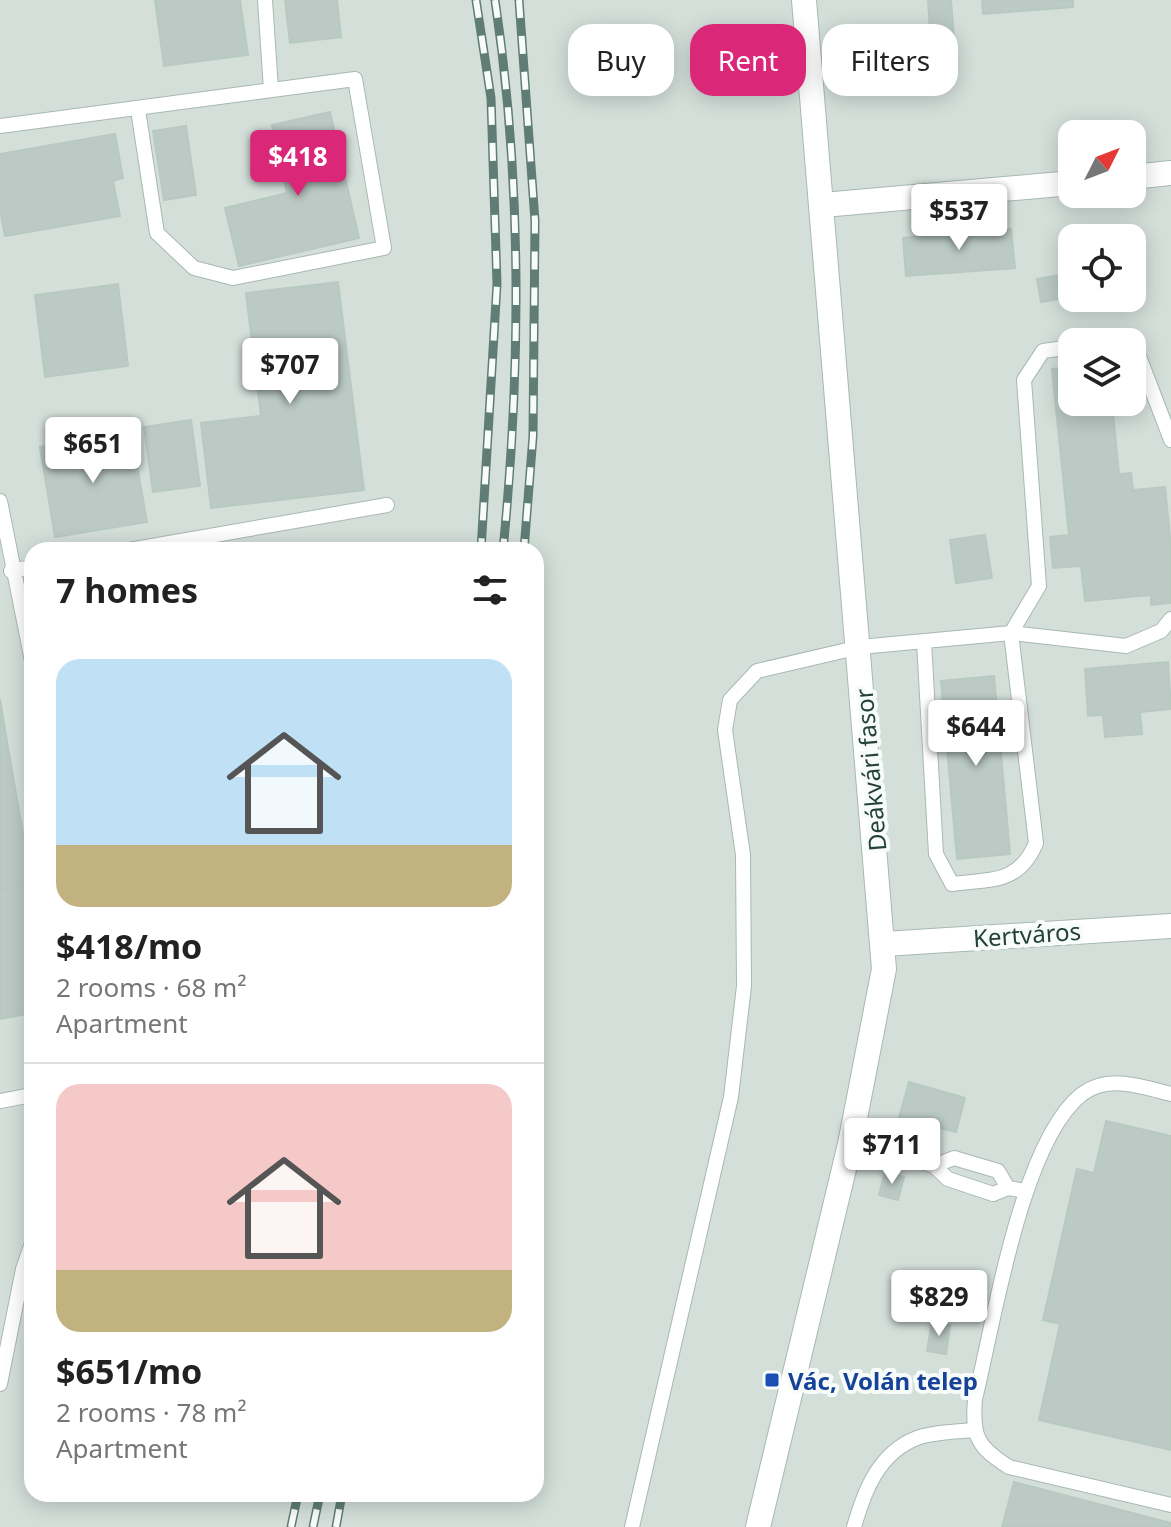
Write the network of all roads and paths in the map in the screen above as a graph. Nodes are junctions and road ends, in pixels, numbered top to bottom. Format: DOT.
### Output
graph roads {
  1 [pos="265,0"];
  2 [pos="804,0"];
  3 [pos="271,90"];
  4 [pos="138,110"];
  5 [pos="0,126"];
  6 [pos="1171,173"];
  7 [pos="1146,176"];
  8 [pos="1058,184"];
  9 [pos="823,205"];
  10 [pos="1058,349"];
  11 [pos="1146,375"];
  12 [pos="1171,440"];
  13 [pos="0,501"];
  14 [pos="387,505"];
  15 [pos="175,542"];
  16 [pos="24,569"];
  17 [pos="11,571"];
  18 [pos="1171,619"];
  19 [pos="24,627"];
  20 [pos="1011,633"];
  21 [pos="924,642"];
  22 [pos="860,647"];
  23 [pos="1171,926"];
  24 [pos="884,944"];
  25 [pos="1171,1094"];
  26 [pos="24,1096"];
  27 [pos="0,1101"];
  28 [pos="850,1144"];
  29 [pos="934,1166"];
  30 [pos="1008,1188"];
  31 [pos="1026,1191"];
  32 [pos="24,1266"];
  33 [pos="0,1384"];
  34 [pos="973,1430"];
  35 [pos="1171,1505"];
  36 [pos="632,1527"];
  37 [pos="758,1527"];
  38 [pos="854,1527"];
  1 -- 3 [label="lane"];
  2 -- 9 [label="street, Deákvári fasor"];
  3 -- 4 [label="lane"];
  3 -- 4 [label="lane"];
  4 -- 5 [label="lane"];
  6 -- 7 [label="street"];
  8 -- 9 [label="street"];
  9 -- 22 [label="street, Deákvári fasor"];
  10 -- 20 [label="lane"];
  11 -- 12 [label="lane"];
  13 -- 17 [label="lane"];
  14 -- 15 [label="lane"];
  16 -- 17 [label="lane"];
  17 -- 19 [label="lane"];
  18 -- 20 [label="lane"];
  20 -- 21 [label="lane"];
  20 -- 21 [label="lane"];
  21 -- 22 [label="lane"];
  22 -- 24 [label="street, Deákvári fasor"];
  22 -- 36 [label="lane"];
  23 -- 24 [label="street, Kertváros"];
  24 -- 28 [label="street, Deákvári fasor"];
  25 -- 31 [label="lane"];
  26 -- 27 [label="lane"];
  28 -- 29 [label="lane"];
  28 -- 37 [label="street, Deákvári fasor"];
  29 -- 30 [label="lane"];
  29 -- 30 [label="lane"];
  30 -- 31 [label="lane"];
  31 -- 34 [label="lane"];
  32 -- 33 [label="lane"];
  34 -- 35 [label="lane"];
  34 -- 38 [label="lane"];
}
